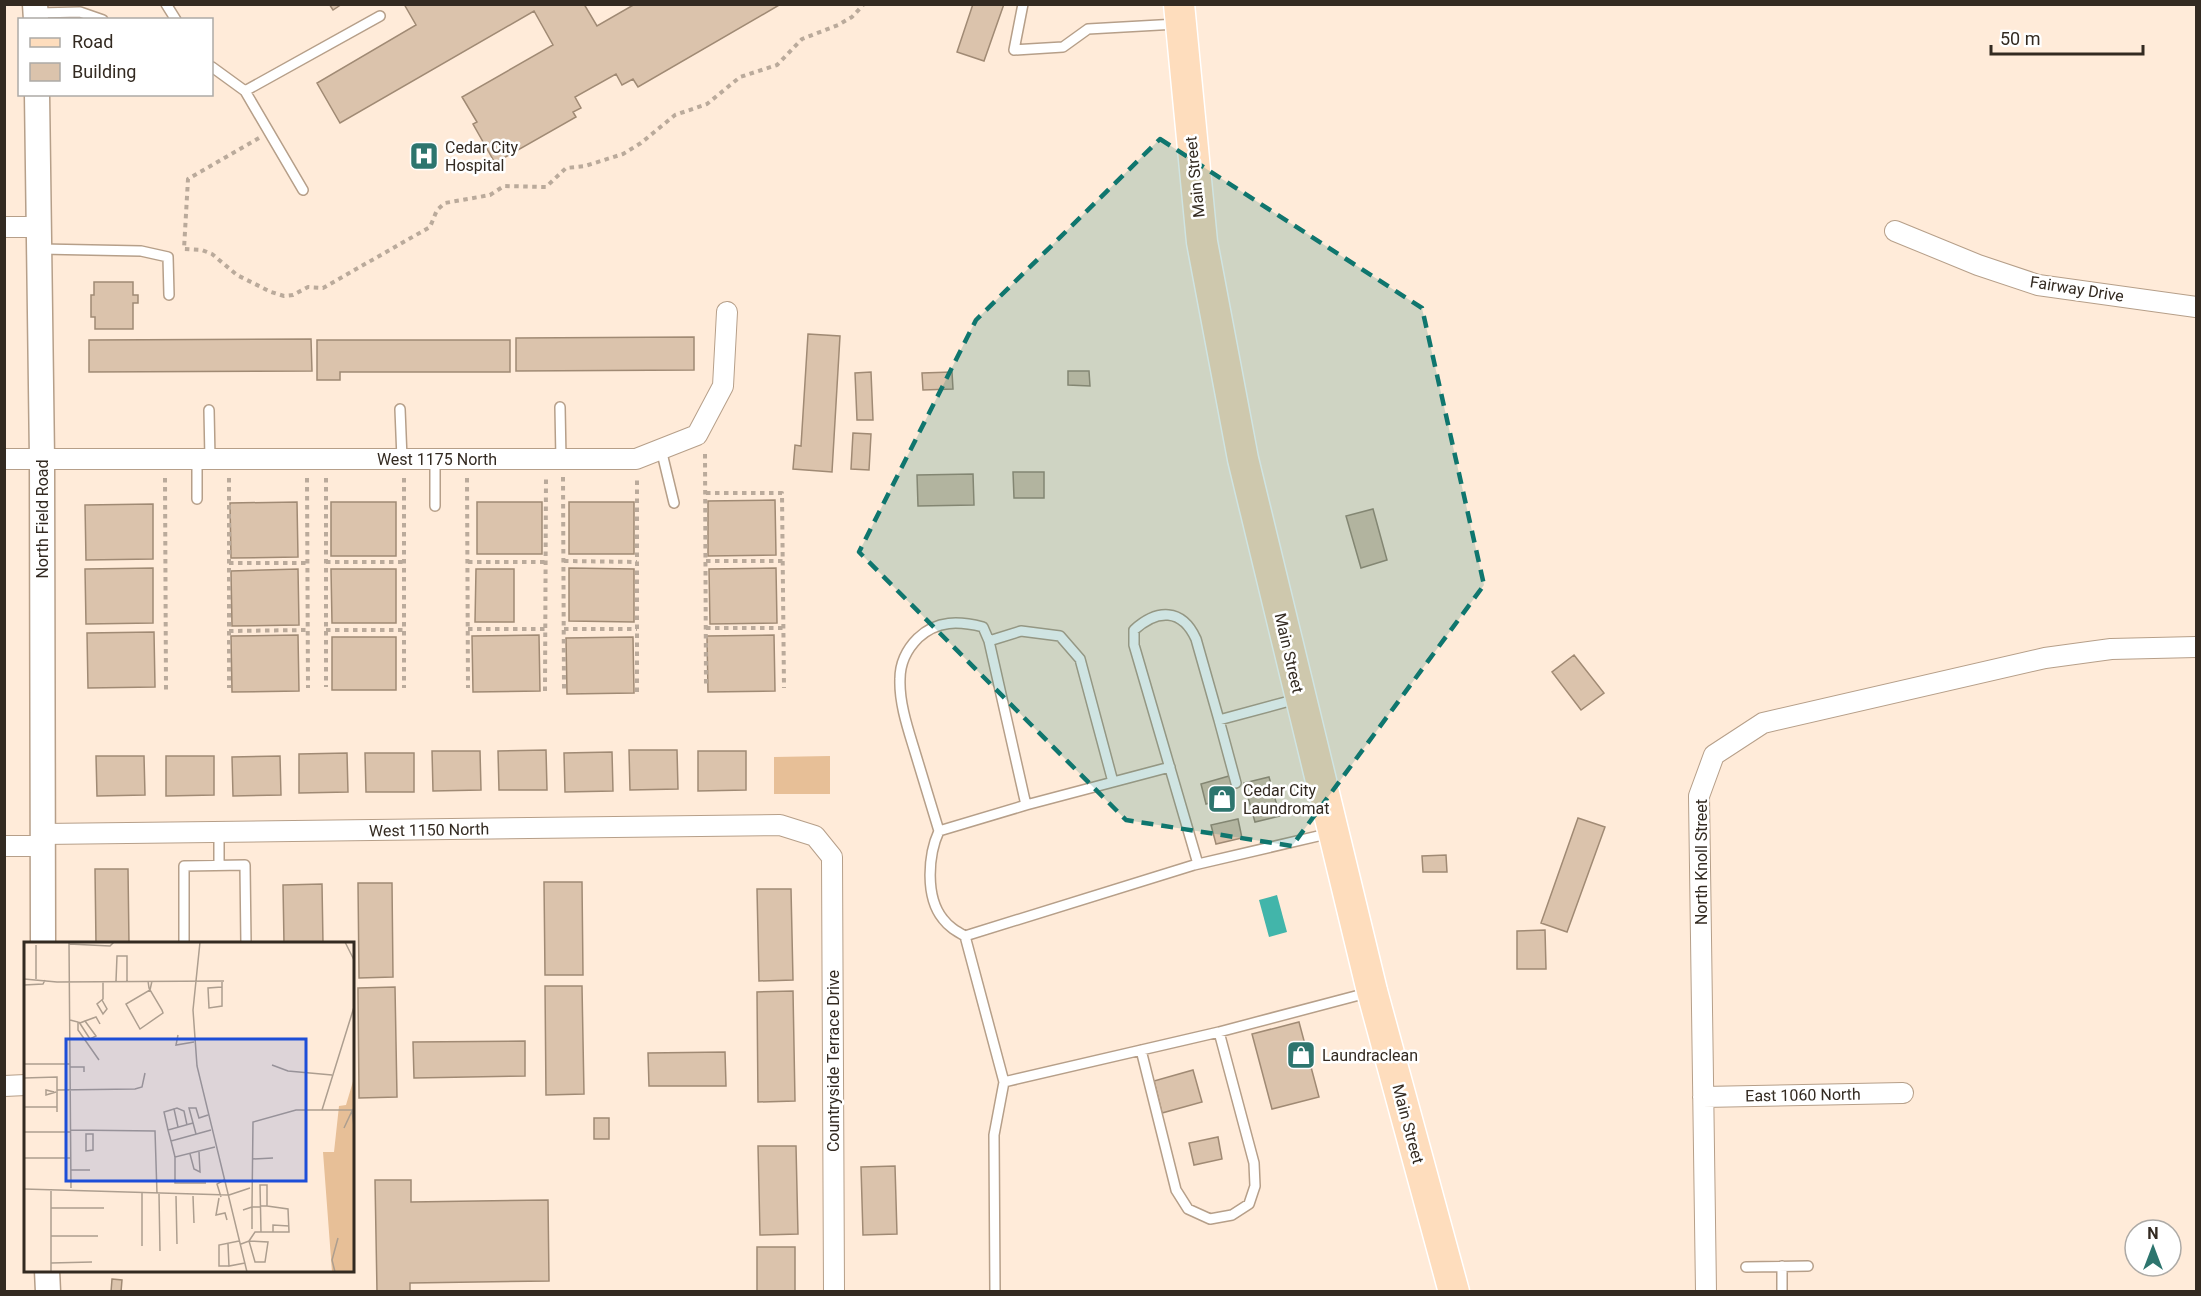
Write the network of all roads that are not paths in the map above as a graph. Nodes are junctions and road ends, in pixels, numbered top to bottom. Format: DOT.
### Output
graph roads {
  1 [pos="166,4"];
  2 [pos="1023,4"];
  3 [pos="36,12"];
  4 [pos="1179,14"];
  5 [pos="380,16"];
  6 [pos="97,18"];
  7 [pos="175,18"];
  8 [pos="213,68"];
  9 [pos="245,91"];
  10 [pos="37,96"];
  11 [pos="303,190"];
  12 [pos="4,227"];
  13 [pos="1895,231"];
  14 [pos="39,238"];
  15 [pos="169,296"];
  16 [pos="2196,307"];
  17 [pos="727,312"];
  18 [pos="560,407"];
  19 [pos="400,409"];
  20 [pos="209,410"];
  21 [pos="661,449"];
  22 [pos="4,459"];
  23 [pos="42,459"];
  24 [pos="203,459"];
  25 [pos="435,459"];
  26 [pos="403,468"];
  27 [pos="562,468"];
  28 [pos="197,499"];
  29 [pos="674,503"];
  30 [pos="435,506"];
  31 [pos="989,641"];
  32 [pos="2196,647"];
  33 [pos="1300,698"];
  34 [pos="1219,720"];
  35 [pos="1170,767"];
  36 [pos="1113,782"];
  37 [pos="1236,783"];
  38 [pos="1026,805"];
  39 [pos="939,831"];
  40 [pos="219,832"];
  41 [pos="1333,833"];
  42 [pos="814,836"];
  43 [pos="42,840"];
  44 [pos="4,846"];
  45 [pos="1198,864"];
  46 [pos="219,865"];
  47 [pos="965,936"];
  48 [pos="43,942"];
  49 [pos="184,942"];
  50 [pos="246,942"];
  51 [pos="1372,991"];
  52 [pos="1219,1032"];
  53 [pos="1140,1050"];
  54 [pos="1004,1082"];
  55 [pos="4,1086"];
  56 [pos="24,1086"];
  57 [pos="1903,1093"];
  58 [pos="1703,1097"];
  59 [pos="1746,1266"];
  60 [pos="1782,1266"];
  61 [pos="1808,1266"];
  62 [pos="48,1272"];
  63 [pos="1451,1291"];
  64 [pos="48,1292"];
  65 [pos="834,1292"];
  66 [pos="995,1292"];
  67 [pos="1706,1292"];
  68 [pos="1782,1292"];
  1 -- 7 [label="lane"];
  2 -- 4 [label="lane"];
  3 -- 6 [label="lane"];
  4 -- 33 [label="main road, Main Street"];
  5 -- 9 [label="lane"];
  8 -- 9 [label="lane"];
  9 -- 11 [label="lane"];
  10 -- 14 [label="street, North Field Road"];
  12 -- 14 [label="street"];
  13 -- 16 [label="street, Fairway Drive"];
  14 -- 15 [label="lane"];
  14 -- 23 [label="street, North Field Road"];
  17 -- 21 [label="street, West 1175 North"];
  18 -- 27 [label="lane"];
  19 -- 26 [label="lane"];
  20 -- 24 [label="lane"];
  21 -- 27 [label="street, West 1175 North"];
  21 -- 29 [label="lane"];
  22 -- 23 [label="street, West 1175 North"];
  23 -- 24 [label="street, West 1175 North"];
  23 -- 43 [label="street, North Field Road"];
  24 -- 26 [label="street, West 1175 North"];
  24 -- 28 [label="lane"];
  25 -- 26 [label="street, West 1175 North"];
  25 -- 27 [label="street, West 1175 North"];
  25 -- 30 [label="lane"];
  31 -- 36 [label="lane"];
  31 -- 38 [label="lane"];
  31 -- 39 [label="lane"];
  32 -- 58 [label="street, North Knoll Street"];
  33 -- 34 [label="lane"];
  33 -- 41 [label="main road, Main Street"];
  34 -- 35 [label="lane"];
  34 -- 37 [label="lane"];
  35 -- 36 [label="lane"];
  35 -- 45 [label="lane"];
  36 -- 38 [label="lane"];
  38 -- 39 [label="lane"];
  39 -- 47 [label="lane"];
  40 -- 42 [label="street, West 1150 North"];
  40 -- 43 [label="street, West 1150 North"];
  40 -- 46 [label="lane"];
  41 -- 45 [label="lane"];
  41 -- 51 [label="main road, Main Street"];
  42 -- 65 [label="street, Countryside Terrace Drive"];
  43 -- 44 [label="street, West 1150 North"];
  43 -- 48 [label="street, North Field Road"];
  45 -- 47 [label="lane"];
  46 -- 49 [label="lane"];
  46 -- 50 [label="lane"];
  47 -- 54 [label="lane"];
  51 -- 52 [label="lane"];
  51 -- 63 [label="main road, Main Street"];
  52 -- 53 [label="lane"];
  52 -- 53 [label="lane"];
  53 -- 54 [label="lane"];
  54 -- 66 [label="lane"];
  55 -- 56 [label="street"];
  57 -- 58 [label="street, East 1060 North"];
  58 -- 67 [label="street, North Knoll Street"];
  59 -- 60 [label="lane"];
  60 -- 61 [label="lane"];
  60 -- 68 [label="lane"];
  62 -- 64 [label="street"];
}
